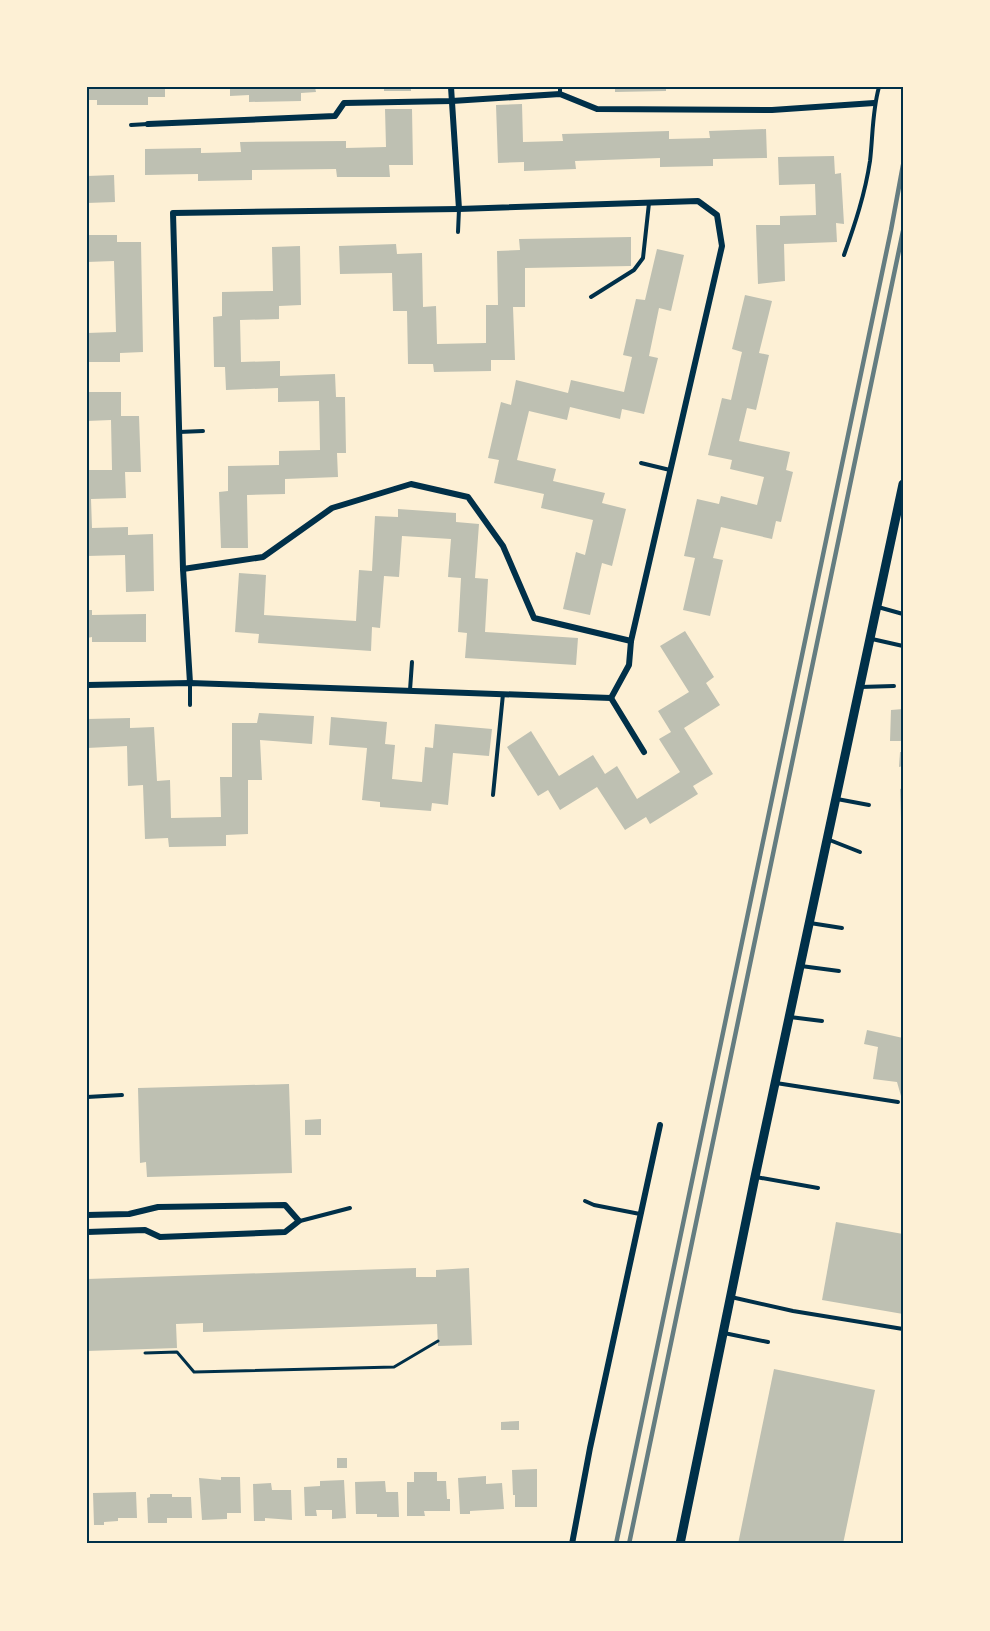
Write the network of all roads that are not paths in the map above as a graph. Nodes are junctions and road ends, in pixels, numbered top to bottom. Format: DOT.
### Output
graph roads {
  1 [pos="451,87"];
  2 [pos="879,87"];
  3 [pos="560,91"];
  4 [pos="452,101"];
  5 [pos="874,103"];
  6 [pos="148,124"];
  7 [pos="131,125"];
  8 [pos="649,202"];
  9 [pos="459,209"];
  10 [pos="458,232"];
  11 [pos="844,255"];
  12 [pos="591,297"];
  13 [pos="203,431"];
  14 [pos="179,432"];
  15 [pos="641,463"];
  16 [pos="670,470"];
  17 [pos="903,484"];
  18 [pos="183,569"];
  19 [pos="877,607"];
  20 [pos="903,614"];
  21 [pos="870,639"];
  22 [pos="631,641"];
  23 [pos="903,646"];
  24 [pos="412,662"];
  25 [pos="190,683"];
  26 [pos="87,685"];
  27 [pos="894,686"];
  28 [pos="860,687"];
  29 [pos="410,691"];
  30 [pos="503,694"];
  31 [pos="611,698"];
  32 [pos="190,705"];
  33 [pos="644,752"];
  34 [pos="493,795"];
  35 [pos="836,799"];
  36 [pos="869,805"];
  37 [pos="827,840"];
  38 [pos="860,852"];
  39 [pos="810,923"];
  40 [pos="842,928"];
  41 [pos="800,966"];
  42 [pos="839,971"];
  43 [pos="789,1017"];
  44 [pos="822,1021"];
  45 [pos="776,1083"];
  46 [pos="122,1095"];
  47 [pos="87,1097"];
  48 [pos="898,1102"];
  49 [pos="660,1125"];
  50 [pos="755,1177"];
  51 [pos="818,1188"];
  52 [pos="585,1201"];
  53 [pos="350,1208"];
  54 [pos="641,1214"];
  55 [pos="87,1215"];
  56 [pos="299,1221"];
  57 [pos="87,1232"];
  58 [pos="731,1298"];
  59 [pos="903,1329"];
  60 [pos="723,1332"];
  61 [pos="768,1341"];
  62 [pos="572,1544"];
  63 [pos="680,1544"];
  1 -- 4 [label="street"];
  2 -- 5 [label="lane"];
  3 -- 4 [label="street"];
  3 -- 5 [label="street"];
  4 -- 6 [label="street"];
  4 -- 9 [label="street"];
  5 -- 11 [label="lane"];
  6 -- 7 [label="lane"];
  8 -- 9 [label="street"];
  8 -- 12 [label="lane"];
  8 -- 16 [label="street"];
  9 -- 10 [label="lane"];
  9 -- 14 [label="street"];
  13 -- 14 [label="lane"];
  14 -- 18 [label="street"];
  15 -- 16 [label="lane"];
  16 -- 22 [label="street"];
  17 -- 19 [label="street"];
  18 -- 22 [label="street"];
  18 -- 25 [label="street"];
  19 -- 20 [label="lane"];
  19 -- 21 [label="street"];
  21 -- 23 [label="lane"];
  21 -- 28 [label="street"];
  22 -- 31 [label="street"];
  24 -- 29 [label="lane"];
  25 -- 26 [label="street"];
  25 -- 29 [label="street"];
  25 -- 32 [label="lane"];
  27 -- 28 [label="lane"];
  28 -- 35 [label="street"];
  29 -- 30 [label="street"];
  30 -- 31 [label="street"];
  30 -- 34 [label="lane"];
  31 -- 33 [label="street"];
  35 -- 36 [label="lane"];
  35 -- 37 [label="street"];
  37 -- 38 [label="lane"];
  37 -- 39 [label="street"];
  39 -- 40 [label="lane"];
  39 -- 41 [label="street"];
  41 -- 42 [label="lane"];
  41 -- 43 [label="street"];
  43 -- 44 [label="lane"];
  43 -- 45 [label="street"];
  45 -- 48 [label="lane"];
  45 -- 50 [label="street"];
  46 -- 47 [label="lane"];
  49 -- 54 [label="street"];
  50 -- 51 [label="lane"];
  50 -- 58 [label="street"];
  52 -- 54 [label="lane"];
  53 -- 56 [label="lane"];
  54 -- 62 [label="street"];
  55 -- 56 [label="street"];
  56 -- 57 [label="street"];
  58 -- 59 [label="lane"];
  58 -- 60 [label="street"];
  60 -- 61 [label="lane"];
  60 -- 63 [label="street"];
}
